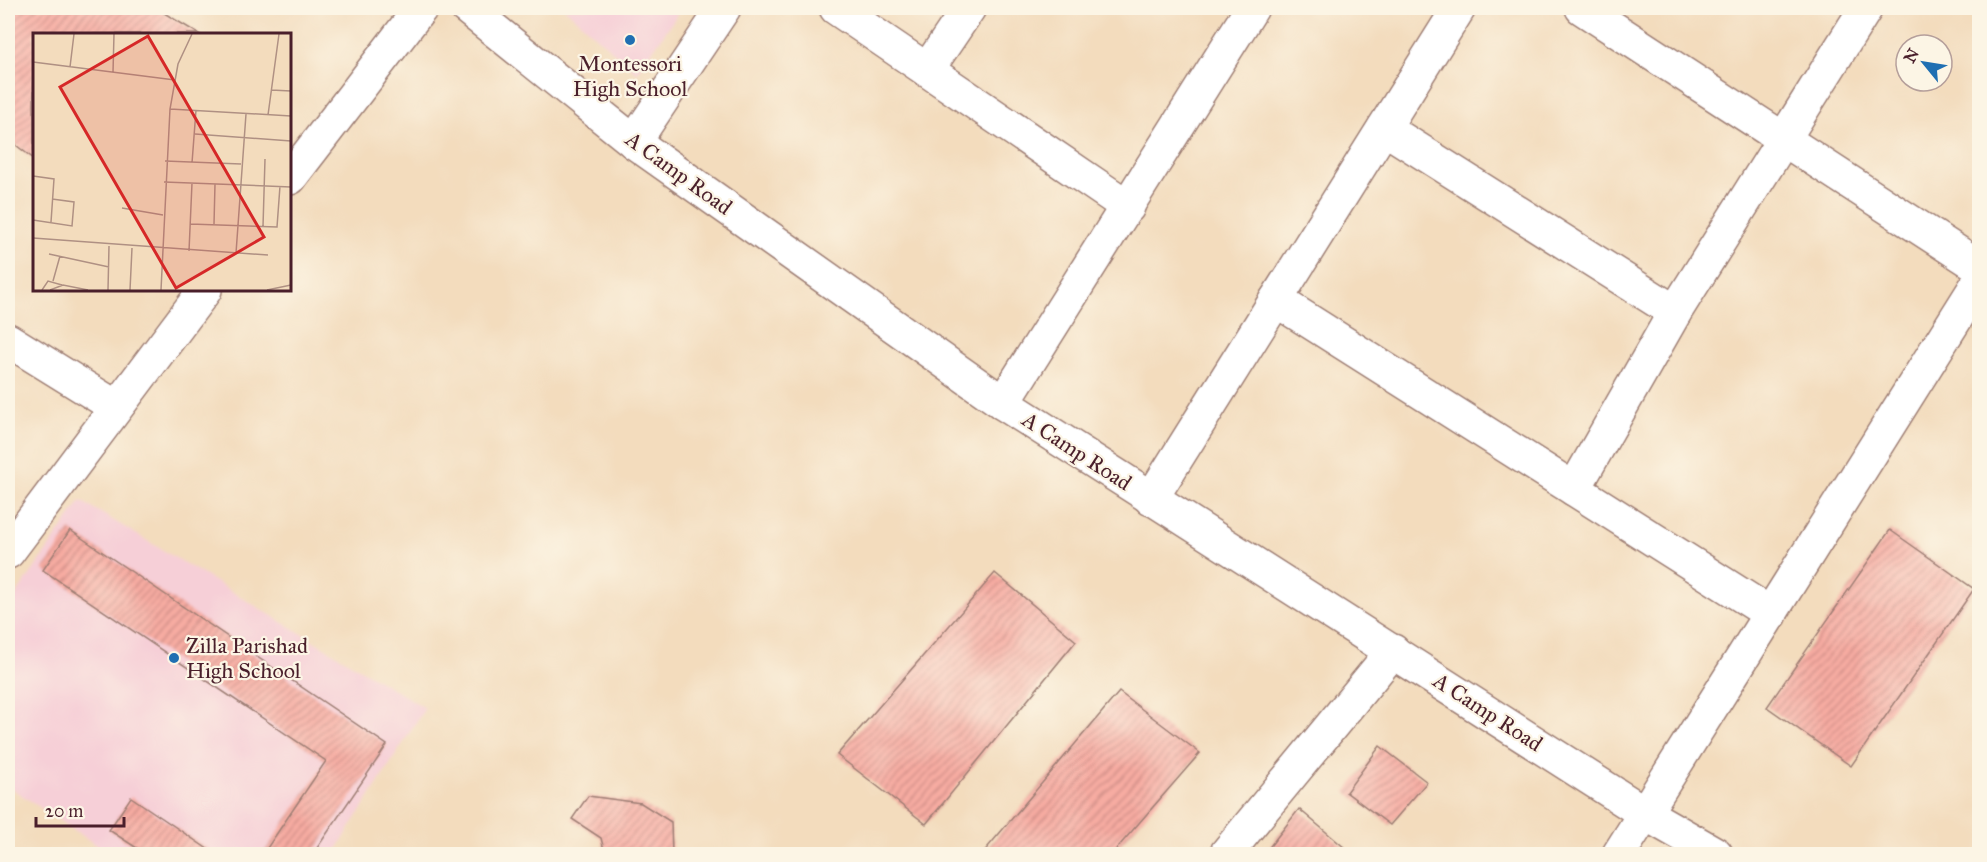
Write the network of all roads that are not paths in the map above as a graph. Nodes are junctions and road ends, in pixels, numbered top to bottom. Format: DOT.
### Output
graph roads {
  1 [pos="421,8"];
  2 [pos="467,8"];
  3 [pos="724,8"];
  4 [pos="836,8"];
  5 [pos="969,8"];
  6 [pos="1252,8"];
  7 [pos="1459,8"];
  8 [pos="1582,8"];
  9 [pos="1866,8"];
  10 [pos="927,70"];
  11 [pos="1384,128"];
  12 [pos="1783,139"];
  13 [pos="634,142"];
  14 [pos="291,177"];
  15 [pos="1128,207"];
  16 [pos="1980,267"];
  17 [pos="1980,280"];
  18 [pos="204,291"];
  19 [pos="1276,300"];
  20 [pos="1675,312"];
  21 [pos="8,340"];
  22 [pos="1004,403"];
  23 [pos="116,407"];
  24 [pos="1574,489"];
  25 [pos="1151,499"];
  26 [pos="8,552"];
  27 [pos="1772,614"];
  28 [pos="1393,651"];
  29 [pos="1646,814"];
  30 [pos="1226,855"];
  31 [pos="1619,855"];
  32 [pos="1716,855"];
  1 -- 14 [label="street"];
  2 -- 13 [label="street, A Camp Road"];
  3 -- 13 [label="street"];
  4 -- 10 [label="street"];
  5 -- 10 [label="street"];
  6 -- 15 [label="street"];
  7 -- 11 [label="street"];
  8 -- 12 [label="street"];
  9 -- 12 [label="street"];
  10 -- 15 [label="street"];
  11 -- 19 [label="street"];
  11 -- 20 [label="street"];
  12 -- 16 [label="street"];
  12 -- 20 [label="street"];
  13 -- 22 [label="street, A Camp Road"];
  15 -- 22 [label="street"];
  17 -- 27 [label="street"];
  18 -- 23 [label="street"];
  19 -- 24 [label="street"];
  19 -- 25 [label="street"];
  20 -- 24 [label="street"];
  21 -- 23 [label="street"];
  22 -- 25 [label="street, A Camp Road"];
  23 -- 26 [label="street"];
  24 -- 27 [label="street"];
  25 -- 28 [label="street, A Camp Road"];
  27 -- 29 [label="street"];
  28 -- 29 [label="street, A Camp Road"];
  28 -- 30 [label="street"];
  29 -- 31 [label="street"];
  29 -- 32 [label="street, A Camp Road"];
}
